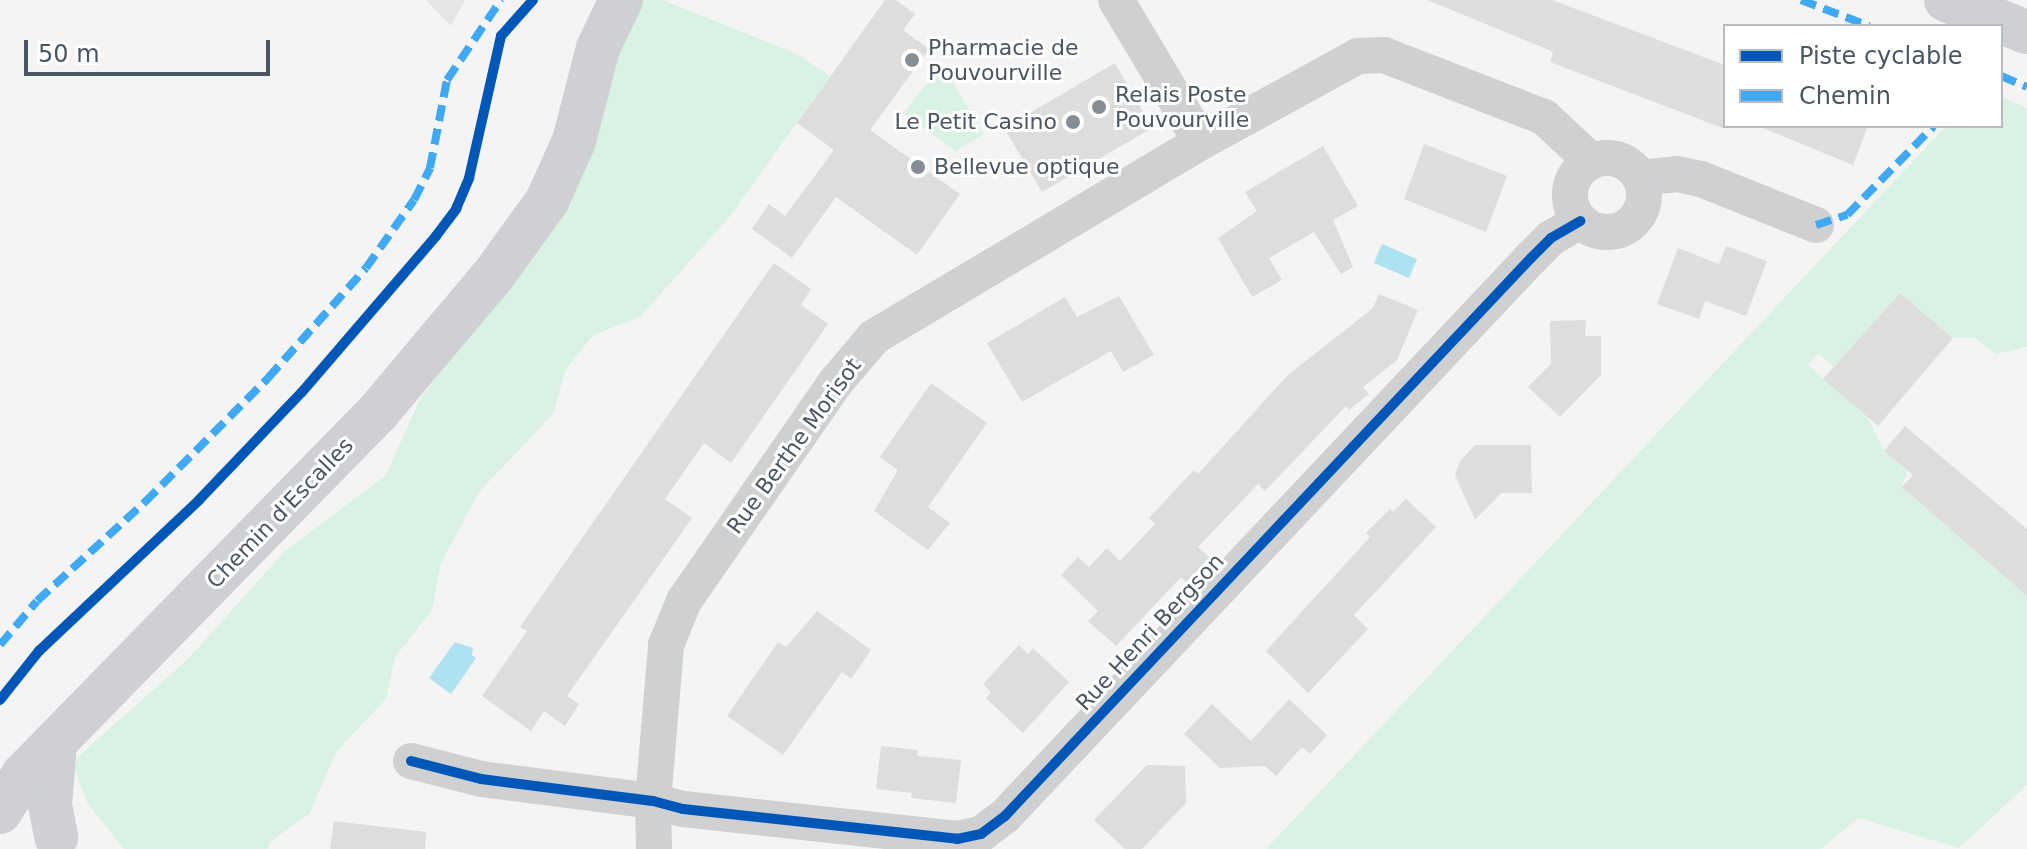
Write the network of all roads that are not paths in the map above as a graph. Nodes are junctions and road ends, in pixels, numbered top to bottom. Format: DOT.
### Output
graph roads {
  1 [pos="590,0"];
  2 [pos="621,0"];
  3 [pos="1116,0"];
  4 [pos="1946,0"];
  5 [pos="2027,32"];
  6 [pos="1201,142"];
  7 [pos="1591,161"];
  8 [pos="1640,178"];
  9 [pos="1580,221"];
  10 [pos="1816,225"];
  11 [pos="495,273"];
  12 [pos="55,744"];
  13 [pos="411,761"];
  14 [pos="653,801"];
  15 [pos="0,812"];
  16 [pos="0,825"];
  17 [pos="62,843"];
  18 [pos="654,849"];
  1 -- 11 [label="street, Chemin d'Escalles"];
  2 -- 11 [label="street, Chemin d'Escalles"];
  3 -- 6 [label="street"];
  4 -- 5 [label="street"];
  6 -- 7 [label="street"];
  6 -- 14 [label="street, Rue Berthe Morisot"];
  7 -- 8 [label="street"];
  7 -- 9 [label="street"];
  8 -- 9 [label="street"];
  8 -- 10 [label="street"];
  9 -- 14 [label="street, Rue Henri Bergson"];
  11 -- 12 [label="street, Chemin d'Escalles"];
  12 -- 15 [label="street, Chemin d'Escalles"];
  12 -- 17 [label="street"];
  13 -- 14 [label="street, Rue Henri Bergson"];
  14 -- 18 [label="street, Rue Berthe Morisot"];
  16 -- 17 [label="street"];
}
